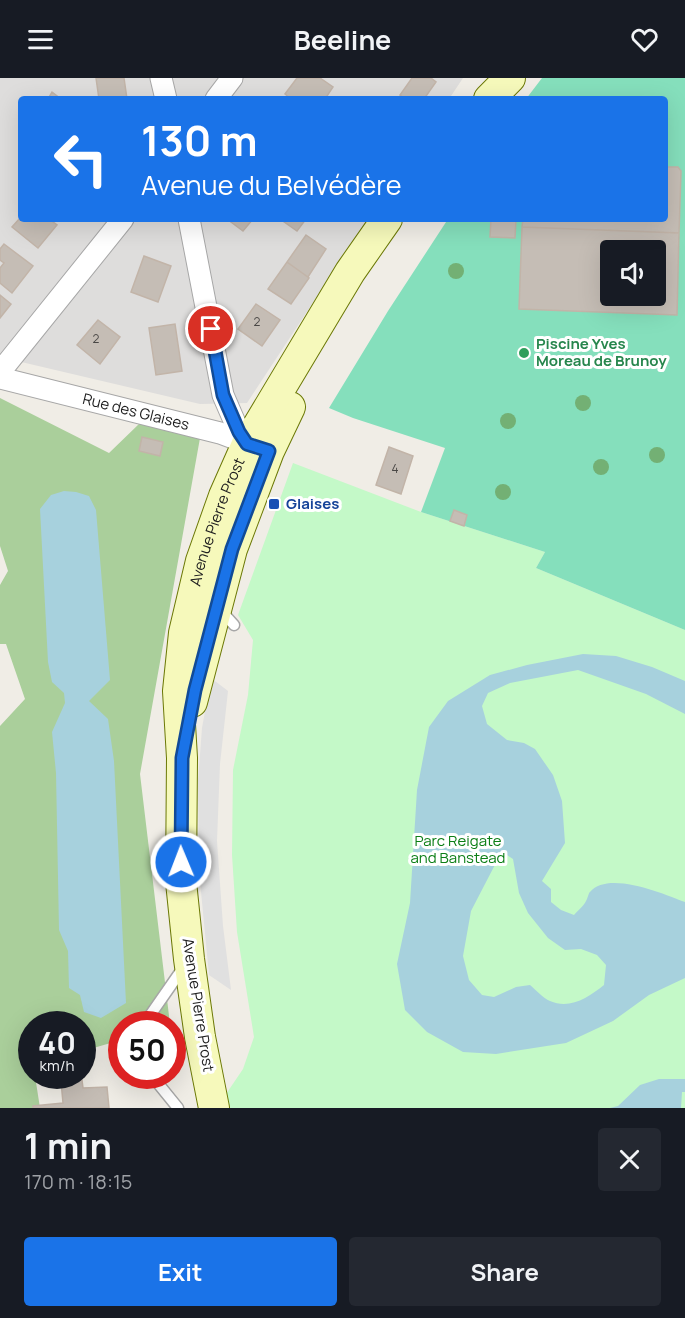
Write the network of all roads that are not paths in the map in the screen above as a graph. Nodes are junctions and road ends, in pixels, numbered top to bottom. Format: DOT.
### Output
graph roads {
  1 [pos="161,78"];
  2 [pos="232,78"];
  3 [pos="484,78"];
  4 [pos="510,78"];
  5 [pos="165,96"];
  6 [pos="218,96"];
  7 [pos="472,96"];
  8 [pos="492,96"];
  9 [pos="121,222"];
  10 [pos="190,222"];
  11 [pos="385,222"];
  12 [pos="404,222"];
  13 [pos="0,372"];
  14 [pos="0,378"];
  15 [pos="258,447"];
  16 [pos="225,618"];
  17 [pos="184,633"];
  18 [pos="182,758"];
  19 [pos="189,958"];
  20 [pos="154,1011"];
  21 [pos="163,1089"];
  22 [pos="178,1108"];
  23 [pos="214,1108"];
  1 -- 5 [label="street"];
  2 -- 6 [label="street"];
  3 -- 7 [label="main road"];
  4 -- 8 [label="main road"];
  9 -- 13 [label="street"];
  10 -- 15 [label="street"];
  11 -- 15 [label="main road, Avenue Pierre Prost"];
  12 -- 15 [label="main road, Avenue Pierre Prost"];
  14 -- 15 [label="street, Rue des Glaises"];
  15 -- 16 [label="main road, Avenue Pierre Prost"];
  15 -- 17 [label="main road, Avenue Pierre Prost"];
  16 -- 17 [label="lane"];
  16 -- 18 [label="main road, Avenue Pierre Prost"];
  17 -- 18 [label="main road, Avenue Pierre Prost"];
  18 -- 19 [label="main road, Avenue Pierre Prost"];
  19 -- 20 [label="lane"];
  19 -- 23 [label="main road, Avenue Pierre Prost"];
  21 -- 22 [label="lane"];
}
